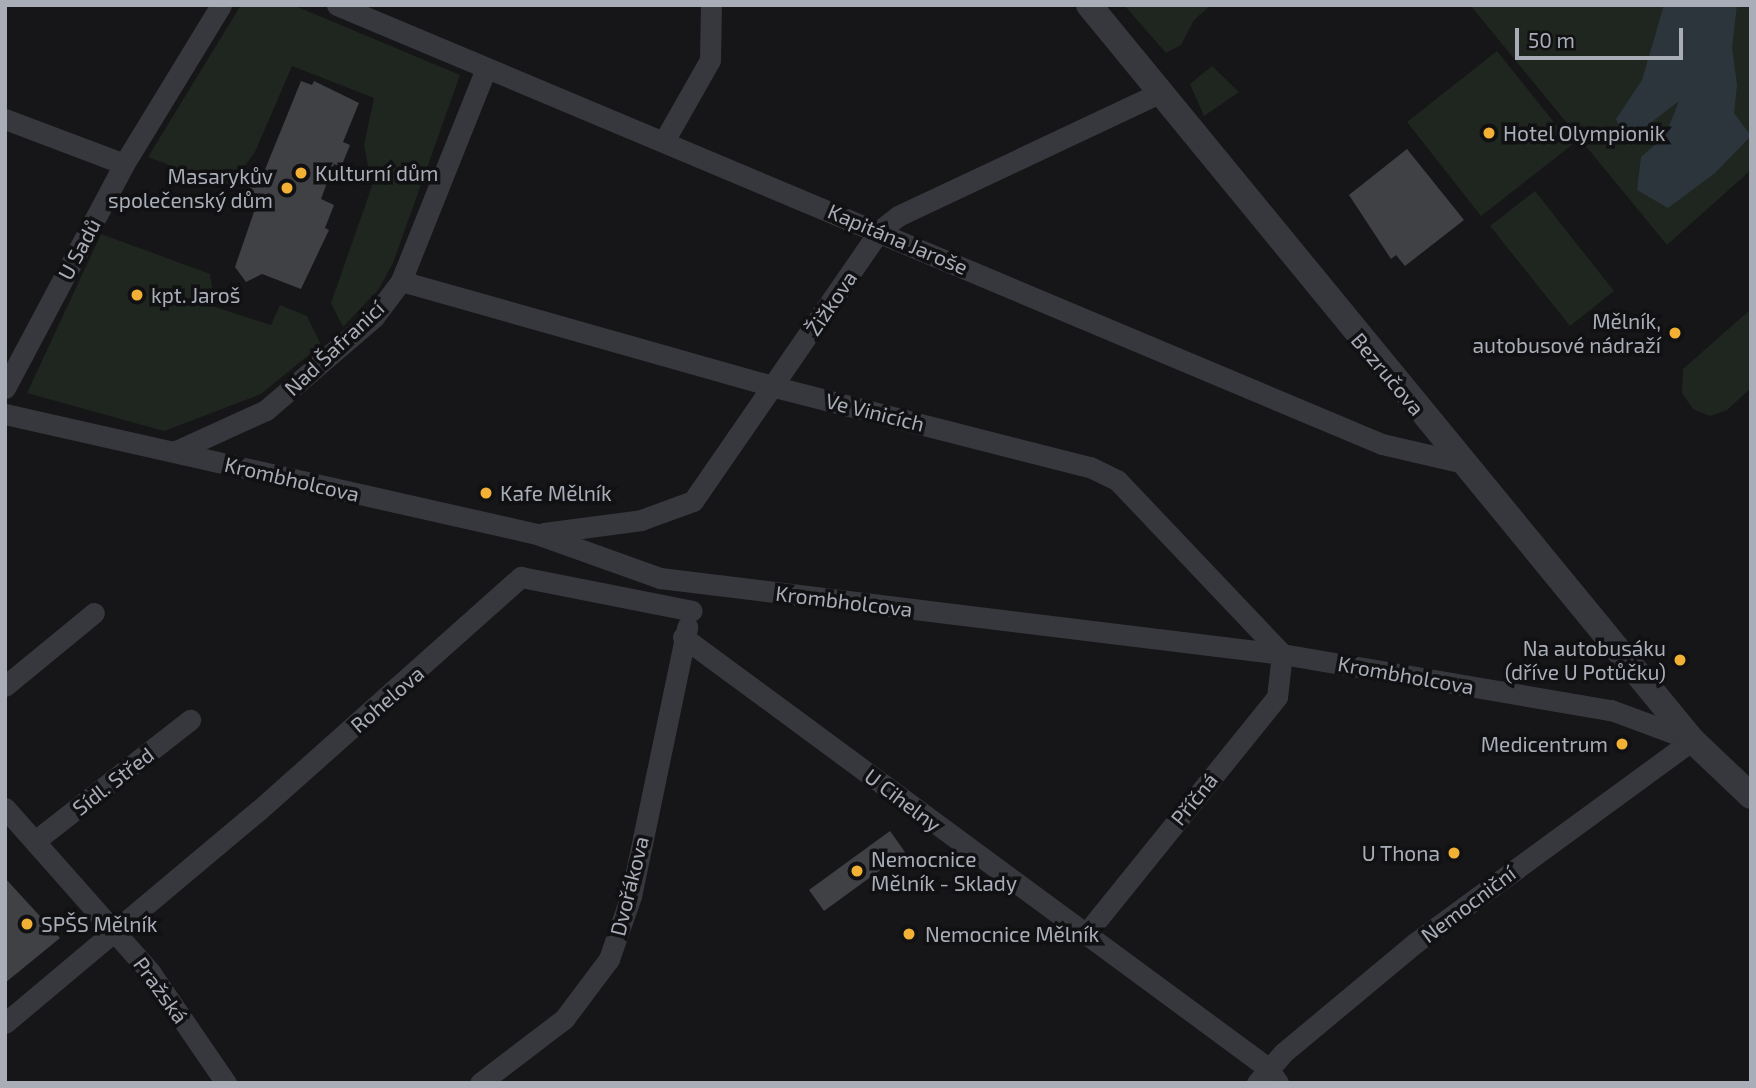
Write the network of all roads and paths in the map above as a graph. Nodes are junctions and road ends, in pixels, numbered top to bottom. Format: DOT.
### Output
graph roads {
  1 [pos="221,5"];
  2 [pos="337,5"];
  3 [pos="711,5"];
  4 [pos="1089,5"];
  5 [pos="486,68"];
  6 [pos="1161,92"];
  7 [pos="5,119"];
  8 [pos="664,141"];
  9 [pos="124,164"];
  10 [pos="879,231"];
  11 [pos="401,281"];
  12 [pos="775,387"];
  13 [pos="5,388"];
  14 [pos="5,415"];
  15 [pos="183,454"];
  16 [pos="1464,463"];
  17 [pos="537,534"];
  18 [pos="697,584"];
  19 [pos="692,611"];
  20 [pos="93,613"];
  21 [pos="684,637"];
  22 [pos="1282,654"];
  23 [pos="5,686"];
  24 [pos="190,720"];
  25 [pos="1692,740"];
  26 [pos="1751,796"];
  27 [pos="5,808"];
  28 [pos="35,841"];
  29 [pos="116,931"];
  30 [pos="1085,935"];
  31 [pos="5,1023"];
  32 [pos="1268,1078"];
  33 [pos="226,1083"];
  34 [pos="480,1083"];
  1 -- 9 [label="street, U Sadů"];
  2 -- 5 [label="street, Kapitána Jaroše"];
  3 -- 8 [label="street"];
  4 -- 6 [label="street, Bezručova"];
  5 -- 8 [label="street, Kapitána Jaroše"];
  5 -- 11 [label="street, Nad Šafranicí"];
  6 -- 10 [label="street, Žižkova"];
  6 -- 16 [label="street, Bezručova"];
  7 -- 9 [label="street"];
  8 -- 10 [label="street, Kapitána Jaroše"];
  9 -- 13 [label="street, U Sadů"];
  10 -- 12 [label="street, Žižkova"];
  10 -- 16 [label="street, Kapitána Jaroše"];
  11 -- 12 [label="street, Ve Vinicích"];
  11 -- 15 [label="street, Nad Šafranicí"];
  12 -- 17 [label="street, Žižkova"];
  12 -- 22 [label="street, Ve Vinicích"];
  14 -- 15 [label="street, Krombholcova"];
  15 -- 17 [label="street, Krombholcova"];
  16 -- 25 [label="street, Bezručova"];
  17 -- 18 [label="street, Krombholcova"];
  18 -- 19 [label="street"];
  18 -- 22 [label="street, Krombholcova"];
  19 -- 21 [label="street"];
  19 -- 29 [label="street, Rohelova"];
  20 -- 23 [label="street"];
  21 -- 30 [label="street, U Cihelny"];
  21 -- 34 [label="street, Dvořákova"];
  22 -- 25 [label="street, Krombholcova"];
  22 -- 30 [label="street, Příčná"];
  24 -- 28 [label="street, Sídl. Střed"];
  25 -- 26 [label="street, Bezručova"];
  25 -- 32 [label="street, Nemocniční"];
  27 -- 28 [label="street, Pražská"];
  28 -- 29 [label="street, Pražská"];
  29 -- 31 [label="street"];
  29 -- 33 [label="street, Pražská"];
  30 -- 32 [label="street, U Cihelny"];
}
